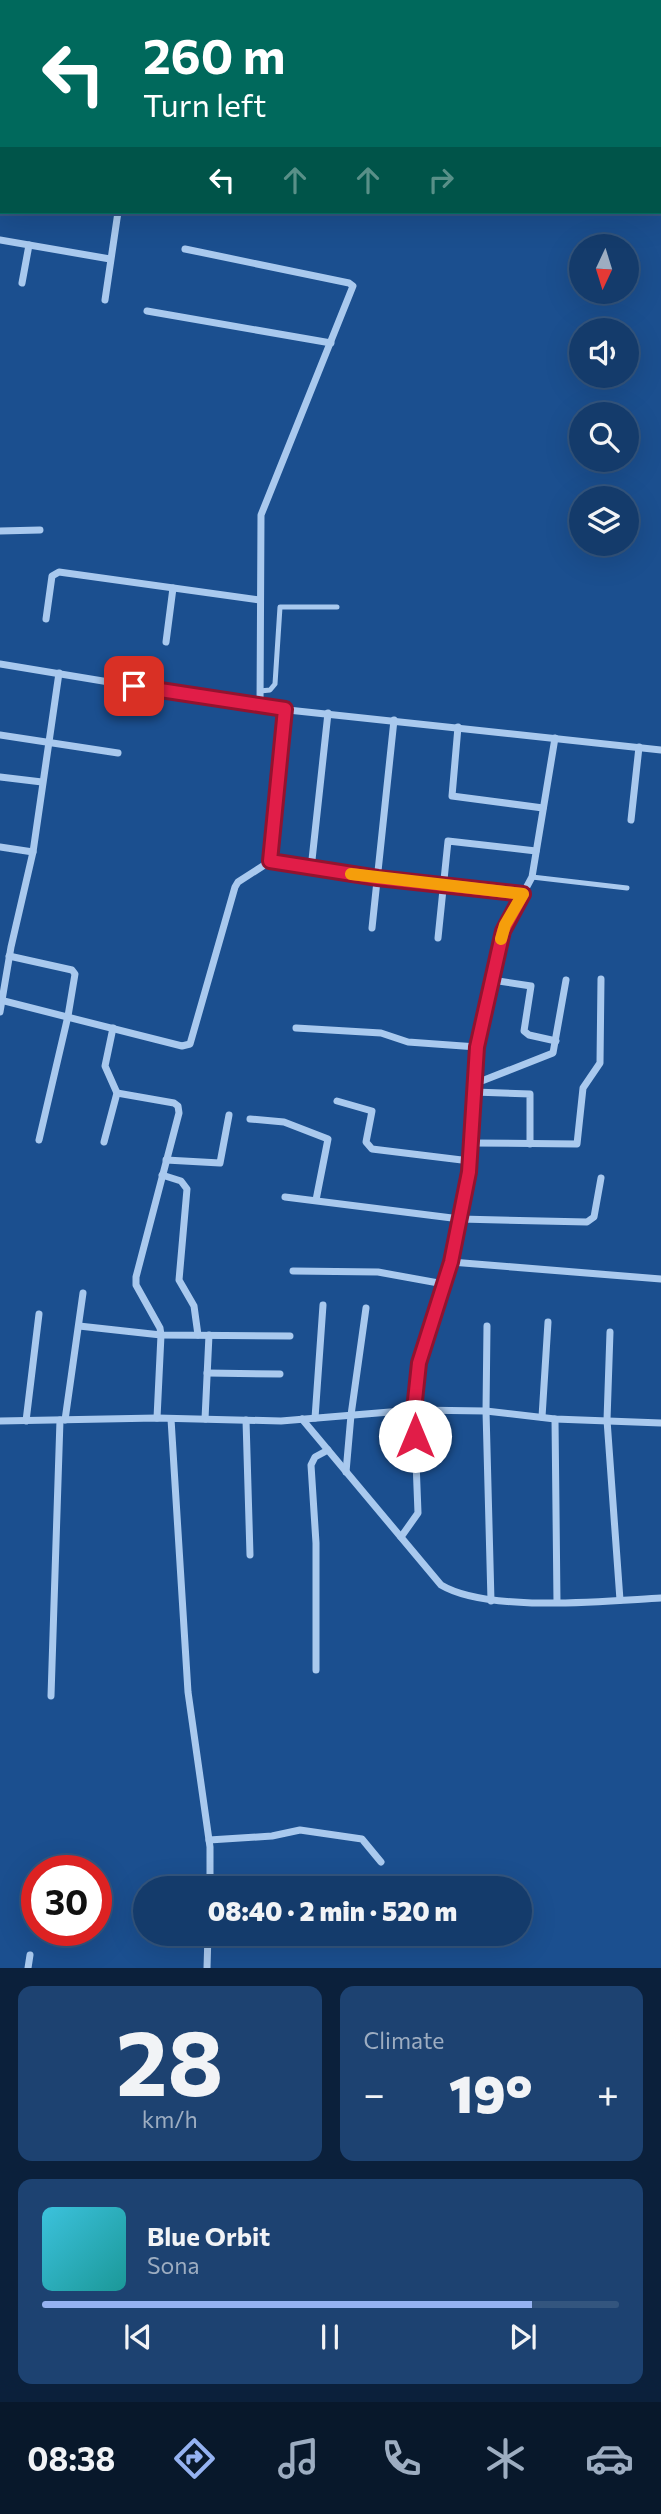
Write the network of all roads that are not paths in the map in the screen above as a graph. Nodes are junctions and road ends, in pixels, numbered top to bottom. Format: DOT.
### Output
graph roads {
  1 [pos="118,214"];
  2 [pos="0,240"];
  3 [pos="29,245"];
  4 [pos="185,248"];
  5 [pos="110,260"];
  6 [pos="22,283"];
  7 [pos="105,300"];
  8 [pos="147,311"];
  9 [pos="331,343"];
  10 [pos="40,530"];
  11 [pos="0,531"];
  12 [pos="173,588"];
  13 [pos="260,600"];
  14 [pos="337,607"];
  15 [pos="46,619"];
  16 [pos="166,642"];
  17 [pos="0,664"];
  18 [pos="59,674"];
  19 [pos="260,691"];
  20 [pos="260,707"];
  21 [pos="285,709"];
  22 [pos="328,713"];
  23 [pos="394,720"];
  24 [pos="458,727"];
  25 [pos="0,734"];
  26 [pos="555,738"];
  27 [pos="49,741"];
  28 [pos="639,747"];
  29 [pos="661,750"];
  30 [pos="118,753"];
  31 [pos="0,777"];
  32 [pos="42,782"];
  33 [pos="543,808"];
  34 [pos="631,820"];
  35 [pos="0,847"];
  36 [pos="536,851"];
  37 [pos="33,852"];
  38 [pos="270,861"];
  39 [pos="311,869"];
  40 [pos="532,877"];
  41 [pos="378,878"];
  42 [pos="444,886"];
  43 [pos="627,888"];
  44 [pos="523,894"];
  45 [pos="372,928"];
  46 [pos="438,938"];
  47 [pos="0,945"];
  48 [pos="11,947"];
  49 [pos="9,956"];
  50 [pos="601,979"];
  51 [pos="492,980"];
  52 [pos="566,980"];
  53 [pos="1,1001"];
  54 [pos="0,1012"];
  55 [pos="68,1016"];
  56 [pos="113,1028"];
  57 [pos="296,1028"];
  58 [pos="556,1041"];
  59 [pos="477,1047"];
  60 [pos="474,1088"];
  61 [pos="117,1093"];
  62 [pos="337,1101"];
  63 [pos="229,1115"];
  64 [pos="250,1119"];
  65 [pos="39,1140"];
  66 [pos="104,1142"];
  67 [pos="471,1143"];
  68 [pos="530,1144"];
  69 [pos="166,1160"];
  70 [pos="470,1161"];
  71 [pos="162,1175"];
  72 [pos="601,1178"];
  73 [pos="285,1197"];
  74 [pos="316,1200"];
  75 [pos="460,1219"];
  76 [pos="451,1262"];
  77 [pos="293,1271"];
  78 [pos="661,1279"];
  79 [pos="444,1284"];
  80 [pos="83,1293"];
  81 [pos="323,1305"];
  82 [pos="366,1308"];
  83 [pos="39,1314"];
  84 [pos="548,1322"];
  85 [pos="79,1326"];
  86 [pos="488,1326"];
  87 [pos="610,1332"];
  88 [pos="162,1335"];
  89 [pos="198,1335"];
  90 [pos="209,1335"];
  91 [pos="290,1336"];
  92 [pos="207,1373"];
  93 [pos="280,1374"];
  94 [pos="414,1410"];
  95 [pos="486,1411"];
  96 [pos="351,1415"];
  97 [pos="542,1417"];
  98 [pos="157,1418"];
  99 [pos="315,1418"];
  100 [pos="171,1419"];
  101 [pos="205,1419"];
  102 [pos="302,1419"];
  103 [pos="555,1419"];
  104 [pos="63,1420"];
  105 [pos="246,1420"];
  106 [pos="607,1420"];
  107 [pos="26,1421"];
  108 [pos="0,1422"];
  109 [pos="661,1423"];
  110 [pos="328,1450"];
  111 [pos="346,1472"];
  112 [pos="401,1537"];
  113 [pos="250,1555"];
  114 [pos="661,1598"];
  115 [pos="620,1600"];
  116 [pos="491,1601"];
  117 [pos="556,1602"];
  118 [pos="316,1670"];
  119 [pos="51,1696"];
  120 [pos="209,1840"];
  121 [pos="381,1862"];
  122 [pos="210,1876"];
  123 [pos="208,1946"];
  124 [pos="30,1955"];
  125 [pos="28,1968"];
  126 [pos="207,1968"];
  1 -- 5 [label="street"];
  2 -- 3 [label="street"];
  3 -- 5 [label="street"];
  3 -- 6 [label="street"];
  4 -- 9 [label="street"];
  5 -- 7 [label="street"];
  8 -- 9 [label="street"];
  9 -- 13 [label="street"];
  10 -- 11 [label="street"];
  12 -- 13 [label="street"];
  12 -- 15 [label="street"];
  12 -- 16 [label="street"];
  13 -- 19 [label="street"];
  14 -- 19 [label="lane"];
  17 -- 18 [label="street"];
  18 -- 20 [label="street"];
  18 -- 27 [label="street"];
  19 -- 20 [label="street"];
  20 -- 21 [label="street"];
  21 -- 22 [label="street"];
  21 -- 38 [label="street"];
  22 -- 23 [label="street"];
  22 -- 39 [label="street"];
  23 -- 24 [label="street"];
  23 -- 41 [label="street"];
  24 -- 26 [label="street"];
  24 -- 33 [label="street"];
  25 -- 27 [label="street"];
  26 -- 28 [label="street"];
  26 -- 33 [label="street"];
  27 -- 30 [label="street"];
  27 -- 32 [label="street"];
  28 -- 29 [label="street"];
  28 -- 34 [label="street"];
  31 -- 32 [label="street"];
  32 -- 37 [label="street"];
  33 -- 36 [label="street"];
  35 -- 37 [label="street"];
  36 -- 40 [label="street"];
  36 -- 42 [label="street"];
  37 -- 48 [label="street"];
  38 -- 39 [label="street"];
  38 -- 56 [label="street"];
  39 -- 41 [label="street"];
  40 -- 43 [label="lane"];
  40 -- 44 [label="street"];
  41 -- 42 [label="street"];
  41 -- 45 [label="street"];
  42 -- 44 [label="street"];
  42 -- 46 [label="street"];
  44 -- 51 [label="street"];
  47 -- 48 [label="street"];
  48 -- 49 [label="street"];
  49 -- 53 [label="street"];
  49 -- 55 [label="street"];
  50 -- 68 [label="street"];
  51 -- 58 [label="street"];
  51 -- 59 [label="street"];
  52 -- 58 [label="street"];
  53 -- 54 [label="street"];
  53 -- 55 [label="street"];
  55 -- 56 [label="street"];
  55 -- 65 [label="street"];
  56 -- 61 [label="street"];
  57 -- 59 [label="street"];
  58 -- 60 [label="street"];
  59 -- 60 [label="street"];
  60 -- 67 [label="street"];
  60 -- 68 [label="street"];
  61 -- 66 [label="street"];
  61 -- 69 [label="street"];
  62 -- 70 [label="street"];
  63 -- 69 [label="street"];
  64 -- 74 [label="street"];
  67 -- 68 [label="street"];
  67 -- 70 [label="street"];
  69 -- 71 [label="street"];
  70 -- 75 [label="street"];
  71 -- 88 [label="street"];
  71 -- 89 [label="street"];
  72 -- 75 [label="street"];
  73 -- 74 [label="street"];
  74 -- 75 [label="street"];
  75 -- 76 [label="street"];
  76 -- 78 [label="street"];
  76 -- 79 [label="street"];
  77 -- 79 [label="street"];
  79 -- 94 [label="street"];
  80 -- 85 [label="street"];
  81 -- 99 [label="street"];
  82 -- 96 [label="street"];
  83 -- 107 [label="street"];
  84 -- 97 [label="street"];
  85 -- 88 [label="street"];
  85 -- 104 [label="street"];
  86 -- 95 [label="street"];
  87 -- 106 [label="street"];
  88 -- 89 [label="street"];
  88 -- 98 [label="street"];
  89 -- 90 [label="street"];
  90 -- 91 [label="street"];
  90 -- 92 [label="street"];
  92 -- 93 [label="street"];
  92 -- 101 [label="street"];
  94 -- 95 [label="street"];
  94 -- 96 [label="street"];
  94 -- 112 [label="street"];
  95 -- 97 [label="street"];
  95 -- 116 [label="street"];
  96 -- 99 [label="street"];
  96 -- 111 [label="street"];
  97 -- 103 [label="street"];
  98 -- 100 [label="street"];
  98 -- 104 [label="street"];
  99 -- 102 [label="street"];
  100 -- 101 [label="street"];
  100 -- 120 [label="street"];
  101 -- 105 [label="street"];
  102 -- 105 [label="street"];
  102 -- 110 [label="street"];
  103 -- 106 [label="street"];
  103 -- 117 [label="street"];
  104 -- 107 [label="street"];
  104 -- 119 [label="street"];
  105 -- 113 [label="street"];
  106 -- 109 [label="street"];
  106 -- 115 [label="street"];
  107 -- 108 [label="street"];
  110 -- 111 [label="street"];
  110 -- 118 [label="street"];
  111 -- 112 [label="street"];
  112 -- 116 [label="street"];
  114 -- 115 [label="street"];
  115 -- 117 [label="street"];
  116 -- 117 [label="street"];
  120 -- 121 [label="street"];
  120 -- 122 [label="street"];
  123 -- 126 [label="street"];
  124 -- 125 [label="street"];
}
